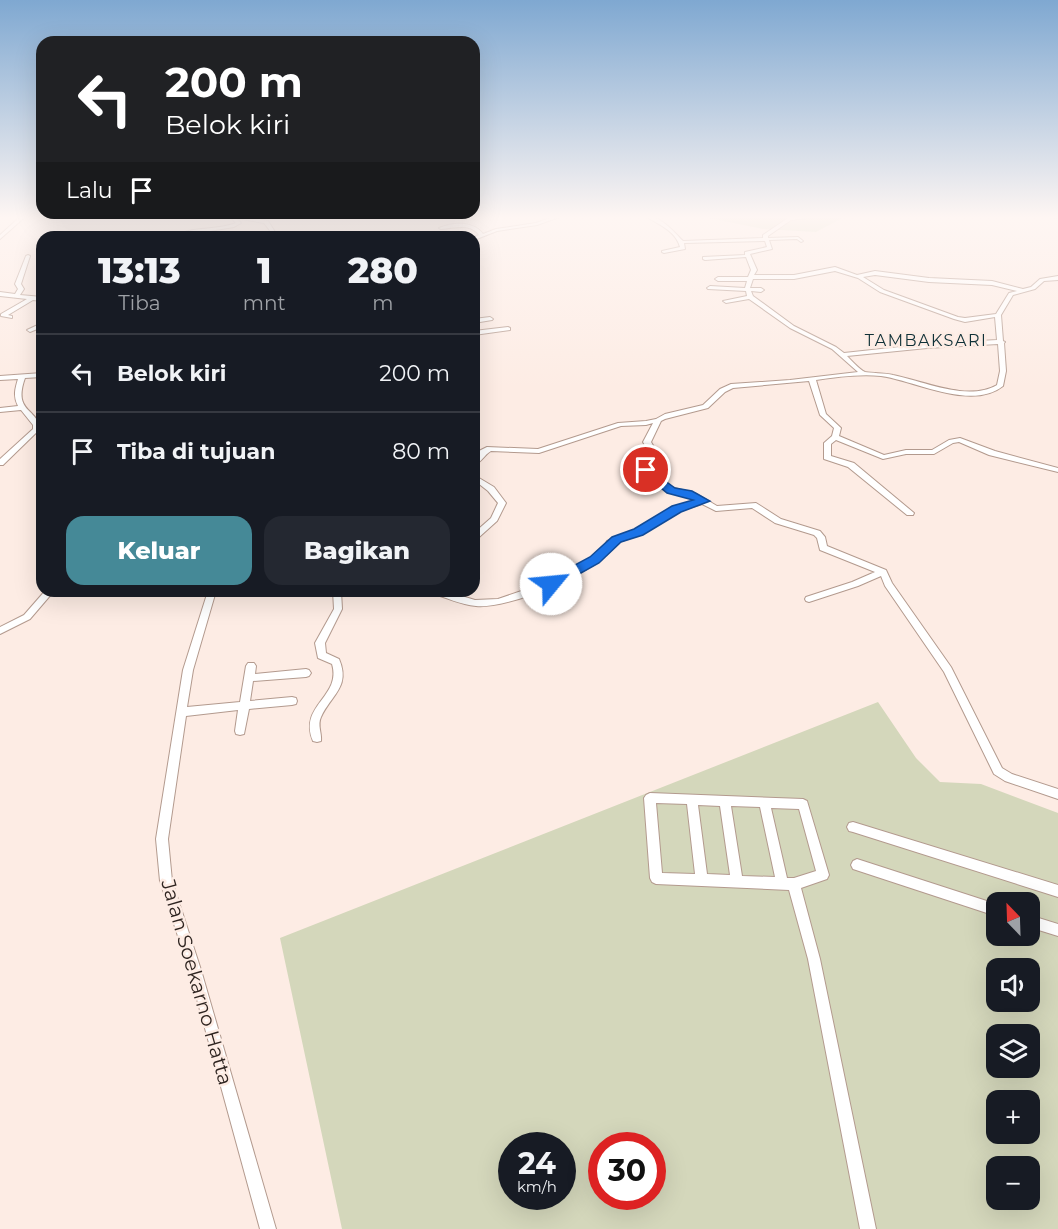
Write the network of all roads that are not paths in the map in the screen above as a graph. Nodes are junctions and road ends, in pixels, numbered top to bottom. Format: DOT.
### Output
graph roads {
  1 [pos="22,273"];
  2 [pos="752,273"];
  3 [pos="811,273"];
  4 [pos="847,273"];
  5 [pos="874,273"];
  6 [pos="878,273"];
  7 [pos="859,277"];
  8 [pos="750,278"];
  9 [pos="1058,278"];
  10 [pos="718,279"];
  11 [pos="710,288"];
  12 [pos="748,289"];
  13 [pos="761,290"];
  14 [pos="1024,291"];
  15 [pos="0,294"];
  16 [pos="16,296"];
  17 [pos="750,297"];
  18 [pos="32,298"];
  19 [pos="36,298"];
  20 [pos="726,301"];
  21 [pos="998,315"];
  22 [pos="10,317"];
  23 [pos="490,319"];
  24 [pos="480,320"];
  25 [pos="36,328"];
  26 [pos="508,328"];
  27 [pos="30,330"];
  28 [pos="480,332"];
  29 [pos="1002,342"];
  30 [pos="843,355"];
  31 [pos="863,373"];
  32 [pos="36,376"];
  33 [pos="22,377"];
  34 [pos="0,378"];
  35 [pos="812,379"];
  36 [pos="21,408"];
  37 [pos="0,410"];
  38 [pos="658,420"];
  39 [pos="36,421"];
  40 [pos="36,430"];
  41 [pos="834,437"];
  42 [pos="480,455"];
  43 [pos="0,463"];
  44 [pos="1058,470"];
  45 [pos="480,481"];
  46 [pos="704,501"];
  47 [pos="910,513"];
  48 [pos="480,532"];
  49 [pos="884,572"];
  50 [pos="45,597"];
  51 [pos="210,597"];
  52 [pos="337,597"];
  53 [pos="454,597"];
  54 [pos="809,599"];
  55 [pos="0,631"];
  56 [pos="251,666"];
  57 [pos="306,673"];
  58 [pos="249,678"];
  59 [pos="292,701"];
  60 [pos="244,706"];
  61 [pos="182,712"];
  62 [pos="240,731"];
  63 [pos="317,738"];
  64 [pos="1058,794"];
  65 [pos="692,800"];
  66 [pos="725,801"];
  67 [pos="764,802"];
  68 [pos="853,827"];
  69 [pos="857,865"];
  70 [pos="702,881"];
  71 [pos="737,882"];
  72 [pos="788,884"];
  73 [pos="1058,891"];
  74 [pos="986,907"];
  75 [pos="1040,924"];
  76 [pos="1058,930"];
  77 [pos="268,1229"];
  78 [pos="868,1229"];
  1 -- 16 [label="street"];
  2 -- 8 [label="street"];
  3 -- 8 [label="street"];
  4 -- 7 [label="street"];
  5 -- 7 [label="street"];
  6 -- 14 [label="street"];
  7 -- 21 [label="street"];
  8 -- 10 [label="street"];
  8 -- 12 [label="street"];
  9 -- 14 [label="street"];
  11 -- 12 [label="street"];
  12 -- 13 [label="street"];
  12 -- 17 [label="street"];
  14 -- 21 [label="street"];
  15 -- 16 [label="street"];
  16 -- 18 [label="street"];
  17 -- 20 [label="street"];
  17 -- 30 [label="street"];
  18 -- 19 [label="street"];
  18 -- 22 [label="street"];
  21 -- 29 [label="street"];
  23 -- 24 [label="street"];
  25 -- 27 [label="street"];
  26 -- 28 [label="street"];
  29 -- 30 [label="street"];
  29 -- 31 [label="street"];
  30 -- 31 [label="street"];
  31 -- 35 [label="street"];
  32 -- 33 [label="street"];
  33 -- 34 [label="street"];
  33 -- 36 [label="street"];
  35 -- 38 [label="street"];
  35 -- 41 [label="street"];
  36 -- 37 [label="street"];
  36 -- 39 [label="street"];
  38 -- 42 [label="street"];
  38 -- 46 [label="street"];
  40 -- 43 [label="street"];
  41 -- 44 [label="street"];
  41 -- 47 [label="street"];
  45 -- 48 [label="street"];
  46 -- 49 [label="street"];
  46 -- 53 [label="street"];
  49 -- 54 [label="street"];
  49 -- 64 [label="street"];
  50 -- 55 [label="street"];
  51 -- 61 [label="street, Jalan Soekarno Hatta"];
  52 -- 63 [label="street"];
  56 -- 58 [label="street"];
  57 -- 58 [label="street"];
  58 -- 60 [label="street"];
  59 -- 60 [label="street"];
  60 -- 61 [label="street"];
  60 -- 62 [label="street"];
  61 -- 77 [label="street, Jalan Soekarno Hatta"];
  65 -- 66 [label="street"];
  65 -- 70 [label="street"];
  65 -- 70 [label="street"];
  66 -- 67 [label="street"];
  66 -- 71 [label="street"];
  67 -- 72 [label="street"];
  67 -- 72 [label="street"];
  68 -- 73 [label="street"];
  69 -- 74 [label="street"];
  70 -- 71 [label="street"];
  71 -- 72 [label="street"];
  72 -- 78 [label="street"];
  75 -- 76 [label="street"];
}
